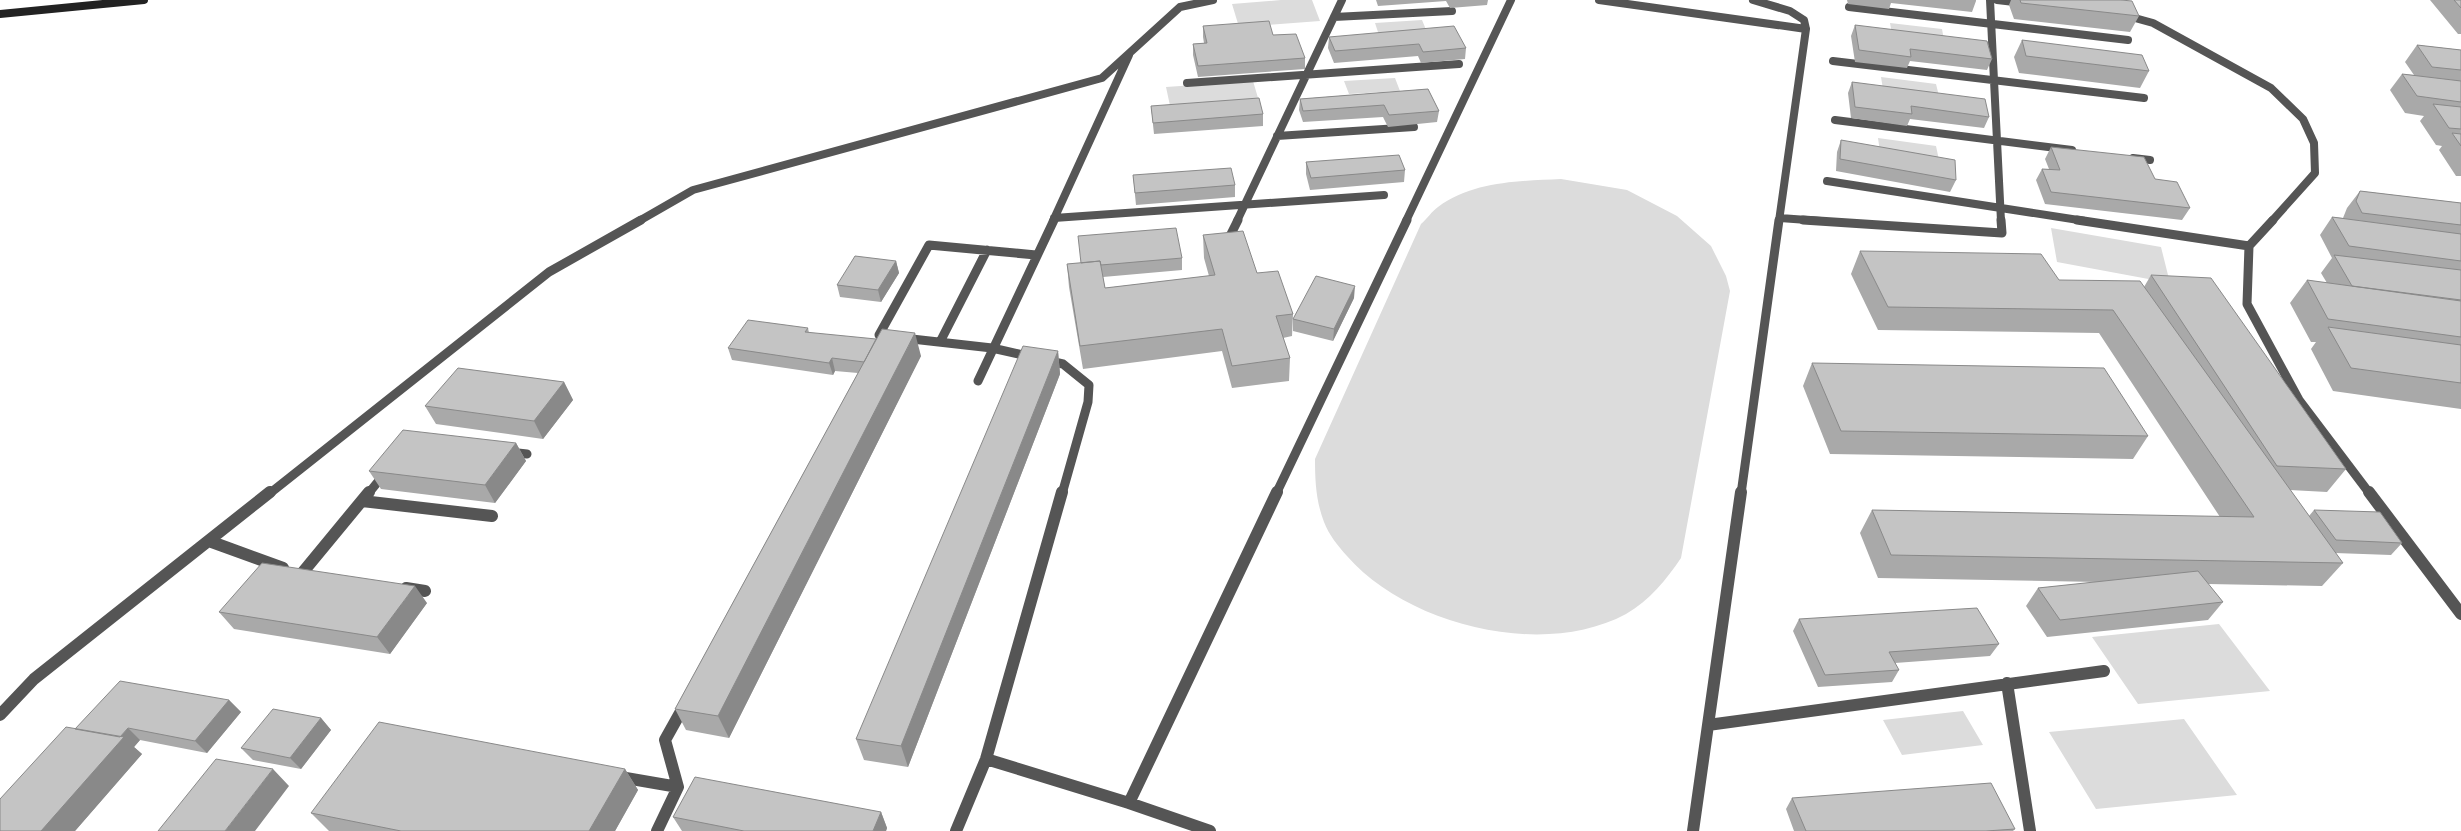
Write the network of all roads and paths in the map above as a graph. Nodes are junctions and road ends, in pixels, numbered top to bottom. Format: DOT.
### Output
graph roads {
  1 [pos="79,0"];
  2 [pos="144,0"];
  3 [pos="1213,0"];
  4 [pos="1342,0"];
  5 [pos="1512,0"];
  6 [pos="1599,0"];
  7 [pos="1753,0"];
  8 [pos="1990,0"];
  9 [pos="1997,0"];
  10 [pos="2034,4"];
  11 [pos="1849,7"];
  12 [pos="0,8"];
  13 [pos="1452,11"];
  14 [pos="2110,13"];
  15 [pos="0,14"];
  16 [pos="1334,17"];
  17 [pos="1991,24"];
  18 [pos="1806,29"];
  19 [pos="2128,40"];
  20 [pos="1130,52"];
  21 [pos="1834,61"];
  22 [pos="1459,64"];
  23 [pos="1306,74"];
  24 [pos="1994,81"];
  25 [pos="1187,83"];
  26 [pos="2144,98"];
  27 [pos="1834,120"];
  28 [pos="1414,127"];
  29 [pos="1277,136"];
  30 [pos="1997,140"];
  31 [pos="2083,151"];
  32 [pos="2121,156"];
  33 [pos="2150,160"];
  34 [pos="1827,181"];
  35 [pos="1384,195"];
  36 [pos="1244,205"];
  37 [pos="2000,208"];
  38 [pos="1054,218"];
  39 [pos="1780,218"];
  40 [pos="1227,242"];
  41 [pos="2249,246"];
  42 [pos="987,250"];
  43 [pos="1036,255"];
  44 [pos="940,342"];
  45 [pos="992,348"];
  46 [pos="978,381"];
  47 [pos="498,450"];
  48 [pos="527,454"];
  49 [pos="393,463"];
  50 [pos="362,501"];
  51 [pos="492,516"];
  52 [pos="209,540"];
  53 [pos="397,587"];
  54 [pos="425,591"];
  55 [pos="2461,614"];
  56 [pos="2104,670"];
  57 [pos="2006,683"];
  58 [pos="688,698"];
  59 [pos="0,715"];
  60 [pos="1708,725"];
  61 [pos="986,760"];
  62 [pos="603,774"];
  63 [pos="678,787"];
  64 [pos="1129,803"];
  65 [pos="657,831"];
  66 [pos="956,831"];
  67 [pos="1210,831"];
  68 [pos="1693,831"];
  69 [pos="2030,831"];
  1 -- 12 [label="street"];
  2 -- 15 [label="street"];
  3 -- 20 [label="street"];
  4 -- 16 [label="street"];
  5 -- 64 [label="street"];
  6 -- 18 [label="street"];
  7 -- 18 [label="street"];
  8 -- 17 [label="street"];
  9 -- 10 [label="street"];
  11 -- 17 [label="street"];
  13 -- 16 [label="street"];
  14 -- 41 [label="street"];
  16 -- 23 [label="street"];
  17 -- 19 [label="street"];
  17 -- 24 [label="street"];
  18 -- 39 [label="street"];
  20 -- 38 [label="street"];
  20 -- 52 [label="street"];
  21 -- 24 [label="street"];
  22 -- 23 [label="street"];
  23 -- 25 [label="street"];
  23 -- 29 [label="street"];
  24 -- 26 [label="street"];
  24 -- 30 [label="street"];
  27 -- 30 [label="street"];
  28 -- 29 [label="street"];
  29 -- 36 [label="street"];
  30 -- 31 [label="street"];
  30 -- 37 [label="street"];
  32 -- 33 [label="street"];
  34 -- 37 [label="street"];
  35 -- 36 [label="street"];
  36 -- 38 [label="street"];
  36 -- 40 [label="street"];
  37 -- 39 [label="street"];
  37 -- 41 [label="street"];
  38 -- 43 [label="street"];
  39 -- 60 [label="street"];
  41 -- 55 [label="street"];
  42 -- 43 [label="street"];
  42 -- 44 [label="street"];
  42 -- 44 [label="street"];
  43 -- 45 [label="street"];
  44 -- 45 [label="street"];
  45 -- 46 [label="street"];
  45 -- 61 [label="street"];
  47 -- 48 [label="street"];
  49 -- 50 [label="street"];
  50 -- 51 [label="street"];
  50 -- 52 [label="street"];
  52 -- 59 [label="street"];
  53 -- 54 [label="street"];
  56 -- 57 [label="street"];
  57 -- 60 [label="street"];
  57 -- 69 [label="street"];
  58 -- 63 [label="street"];
  60 -- 68 [label="street"];
  61 -- 64 [label="street"];
  61 -- 66 [label="street"];
  62 -- 63 [label="street"];
  63 -- 65 [label="street"];
  64 -- 67 [label="street"];
}
